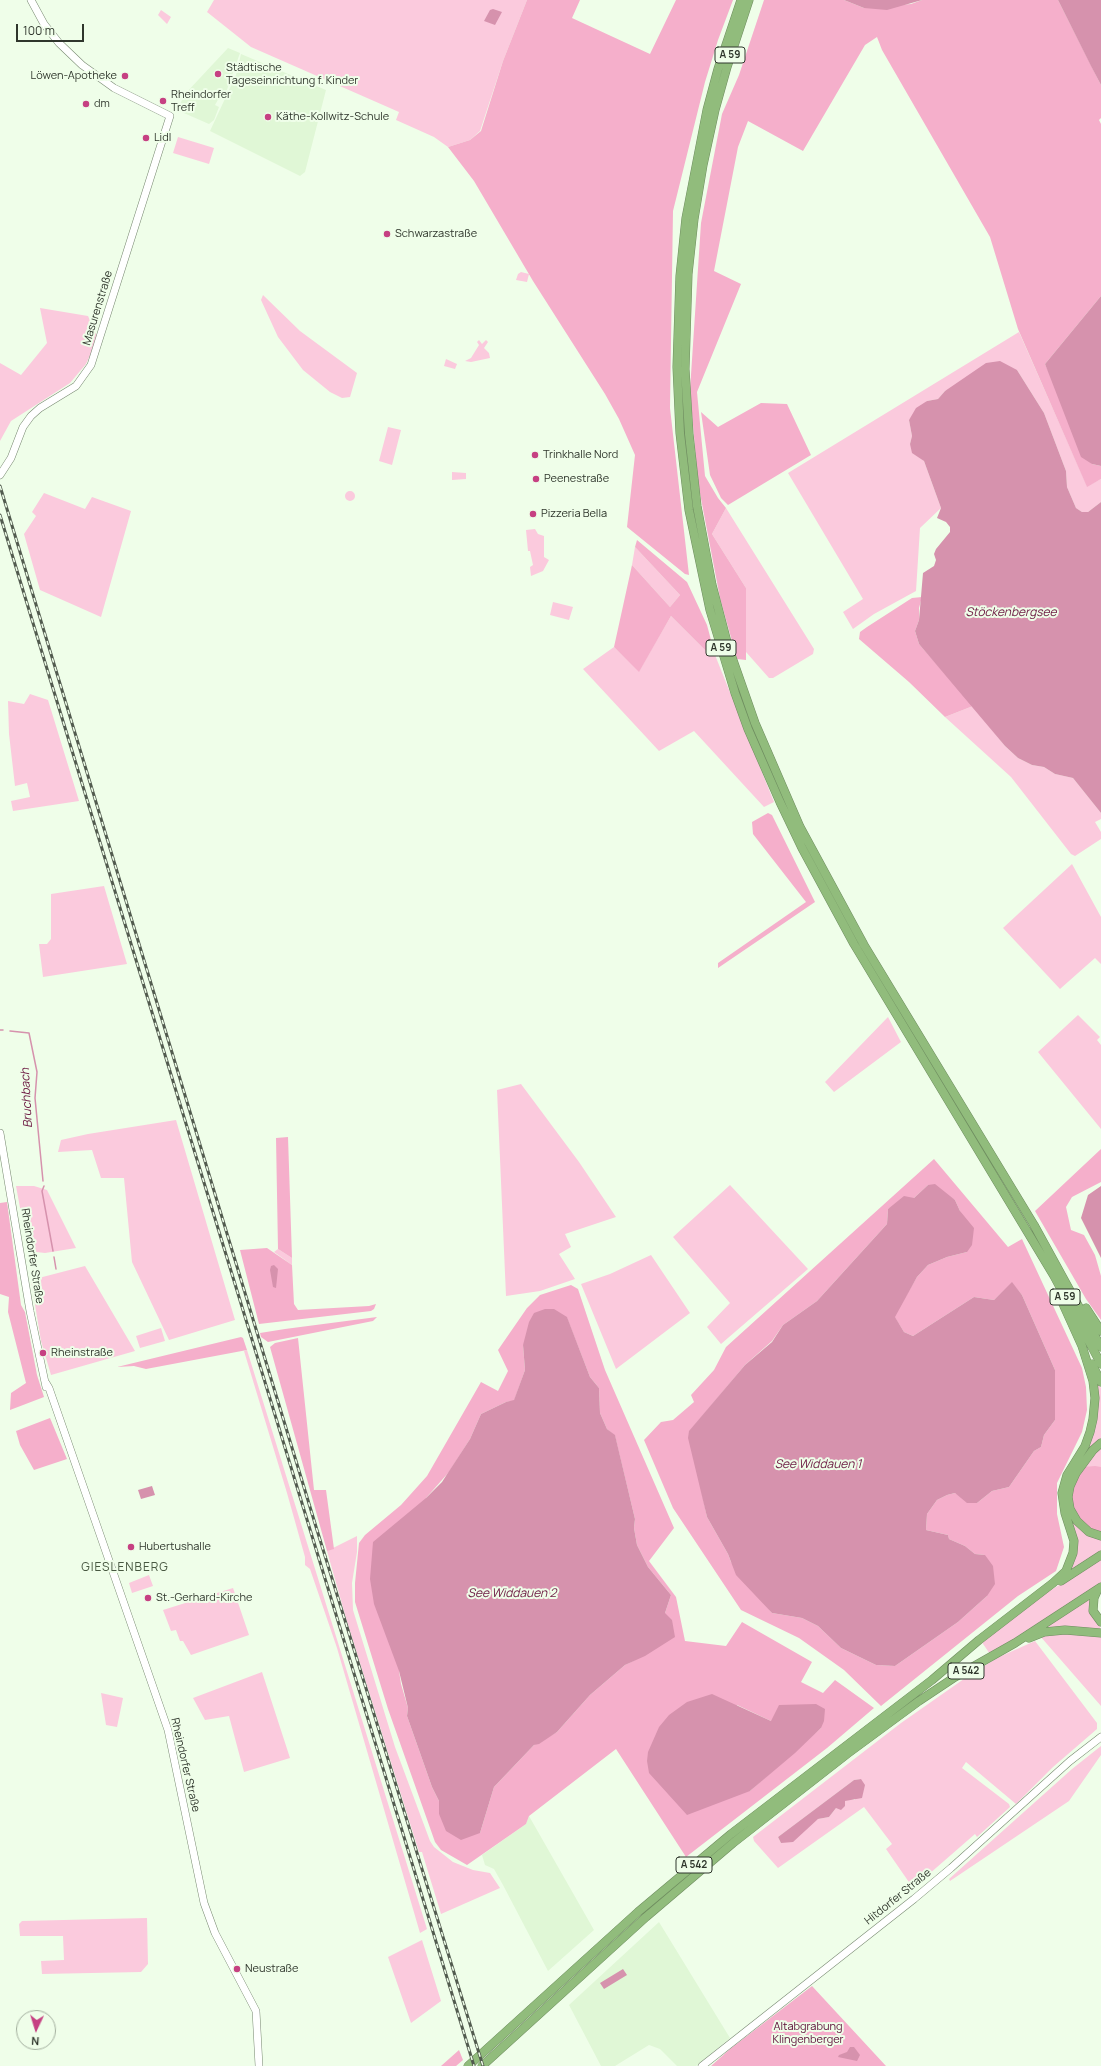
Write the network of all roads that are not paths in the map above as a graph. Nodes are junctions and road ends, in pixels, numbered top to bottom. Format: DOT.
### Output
graph roads {
  1 [pos="31,0"];
  2 [pos="741,0"];
  3 [pos="749,0"];
  4 [pos="0,475"];
  5 [pos="0,1133"];
  6 [pos="1031,1228"];
  7 [pos="1101,1331"];
  8 [pos="1082,1346"];
  9 [pos="1101,1347"];
  10 [pos="1101,1364"];
  11 [pos="1101,1382"];
  12 [pos="1101,1443"];
  13 [pos="1101,1536"];
  14 [pos="1101,1556"];
  15 [pos="1099,1588"];
  16 [pos="1034,1598"];
  17 [pos="1101,1622"];
  18 [pos="1101,1633"];
  19 [pos="1015,1643"];
  20 [pos="1101,1737"];
  21 [pos="259,2066"];
  22 [pos="468,2066"];
  23 [pos="482,2066"];
  24 [pos="702,2066"];
  1 -- 4 [label="main road, Masurenstraße"];
  2 -- 6 [label="highway, A 59"];
  3 -- 6 [label="highway, A 59"];
  5 -- 21 [label="main road, Rheindorfer Straße"];
  6 -- 7 [label="highway"];
  6 -- 8 [label="highway"];
  6 -- 9 [label="highway, A 59"];
  6 -- 10 [label="highway, A 59"];
  8 -- 11 [label="highway"];
  8 -- 16 [label="highway"];
  12 -- 13 [label="highway"];
  14 -- 16 [label="highway, A 542"];
  15 -- 17 [label="highway"];
  15 -- 19 [label="highway, A 542"];
  16 -- 22 [label="highway, A 542"];
  18 -- 19 [label="highway"];
  19 -- 23 [label="highway, A 542"];
  20 -- 24 [label="main road, Hitdorfer Straße"];
}
